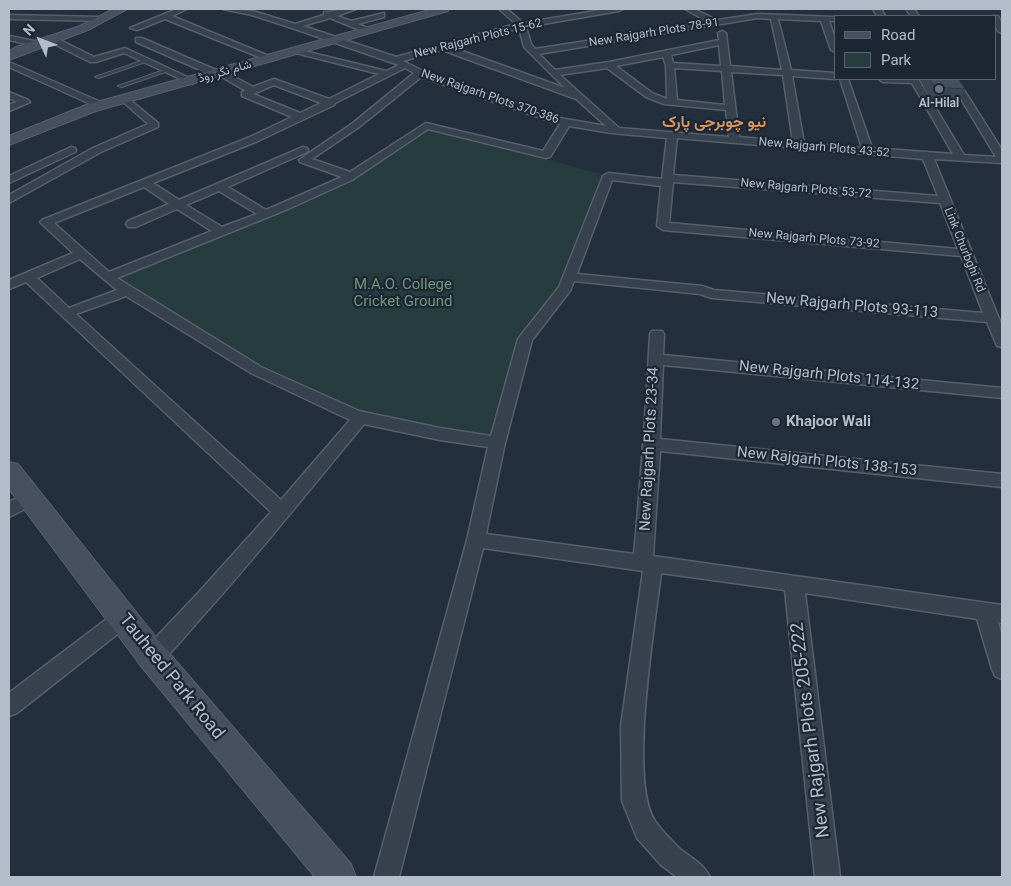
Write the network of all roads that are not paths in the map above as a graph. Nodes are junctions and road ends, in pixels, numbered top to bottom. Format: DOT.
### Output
graph roads {
  1 [pos="36,9"];
  2 [pos="122,9"];
  3 [pos="183,9"];
  4 [pos="227,9"];
  5 [pos="313,9"];
  6 [pos="352,9"];
  7 [pos="444,9"];
  8 [pos="520,9"];
  9 [pos="619,9"];
  10 [pos="689,9"];
  11 [pos="504,10"];
  12 [pos="599,10"];
  13 [pos="793,13"];
  14 [pos="558,14"];
  15 [pos="330,15"];
  16 [pos="381,15"];
  17 [pos="165,16"];
  18 [pos="9,17"];
  19 [pos="23,17"];
  20 [pos="774,17"];
  21 [pos="565,18"];
  22 [pos="101,19"];
  23 [pos="824,19"];
  24 [pos="834,19"];
  25 [pos="719,23"];
  26 [pos="350,24"];
  27 [pos="295,26"];
  28 [pos="522,26"];
  29 [pos="134,28"];
  30 [pos="367,31"];
  31 [pos="9,38"];
  32 [pos="51,39"];
  33 [pos="139,40"];
  34 [pos="334,40"];
  35 [pos="723,42"];
  36 [pos="36,44"];
  37 [pos="443,47"];
  38 [pos="834,47"];
  39 [pos="299,51"];
  40 [pos="533,52"];
  41 [pos="666,54"];
  42 [pos="9,56"];
  43 [pos="272,59"];
  44 [pos="149,60"];
  45 [pos="396,60"];
  46 [pos="9,64"];
  47 [pos="405,65"];
  48 [pos="609,65"];
  49 [pos="670,65"];
  50 [pos="727,69"];
  51 [pos="169,70"];
  52 [pos="219,73"];
  53 [pos="420,73"];
  54 [pos="553,73"];
  55 [pos="787,73"];
  56 [pos="388,74"];
  57 [pos="834,76"];
  58 [pos="97,77"];
  59 [pos="844,80"];
  60 [pos="915,80"];
  61 [pos="954,80"];
  62 [pos="192,81"];
  63 [pos="120,86"];
  64 [pos="253,91"];
  65 [pos="9,95"];
  66 [pos="580,97"];
  67 [pos="126,100"];
  68 [pos="672,102"];
  69 [pos="331,103"];
  70 [pos="100,105"];
  71 [pos="9,108"];
  72 [pos="731,108"];
  73 [pos="301,117"];
  74 [pos="566,123"];
  75 [pos="616,130"];
  76 [pos="672,135"];
  77 [pos="734,140"];
  78 [pos="9,141"];
  79 [pos="800,146"];
  80 [pos="71,150"];
  81 [pos="304,150"];
  82 [pos="868,151"];
  83 [pos="927,156"];
  84 [pos="960,157"];
  85 [pos="1002,159"];
  86 [pos="12,176"];
  87 [pos="351,176"];
  88 [pos="668,181"];
  89 [pos="39,183"];
  90 [pos="145,183"];
  91 [pos="219,186"];
  92 [pos="9,200"];
  93 [pos="944,200"];
  94 [pos="178,204"];
  95 [pos="266,214"];
  96 [pos="132,224"];
  97 [pos="221,232"];
  98 [pos="965,253"];
  99 [pos="82,254"];
  100 [pos="28,277"];
  101 [pos="107,277"];
  102 [pos="569,277"];
  103 [pos="9,285"];
  104 [pos="127,291"];
  105 [pos="67,313"];
  106 [pos="992,318"];
  107 [pos="657,334"];
  108 [pos="1002,343"];
  109 [pos="655,358"];
  110 [pos="1002,393"];
  111 [pos="361,417"];
  112 [pos="497,443"];
  113 [pos="652,444"];
  114 [pos="9,472"];
  115 [pos="1002,480"];
  116 [pos="20,504"];
  117 [pos="282,512"];
  118 [pos="476,540"];
  119 [pos="648,564"];
  120 [pos="794,583"];
  121 [pos="994,613"];
  122 [pos="123,618"];
  123 [pos="152,656"];
  124 [pos="1002,669"];
  125 [pos="9,706"];
  126 [pos="338,877"];
  127 [pos="386,877"];
  128 [pos="697,877"];
  129 [pos="828,877"];
  1 -- 19 [label="street"];
  2 -- 22 [label="main road"];
  3 -- 17 [label="street"];
  4 -- 27 [label="street, New Rajgarh Plots 370-386"];
  5 -- 15 [label="street"];
  6 -- 15 [label="street"];
  7 -- 30 [label="main road, شام نگر روڈ"];
  8 -- 11 [label="street"];
  9 -- 12 [label="street, New Rajgarh Plots 15-62"];
  10 -- 25 [label="street"];
  11 -- 28 [label="street"];
  12 -- 21 [label="street, New Rajgarh Plots 15-62"];
  13 -- 20 [label="street, New Rajgarh Plots 78-91"];
  13 -- 23 [label="street, New Rajgarh Plots 78-91"];
  14 -- 21 [label="street"];
  15 -- 26 [label="street"];
  15 -- 27 [label="street"];
  16 -- 26 [label="street"];
  17 -- 29 [label="street"];
  17 -- 43 [label="street"];
  18 -- 19 [label="street"];
  19 -- 22 [label="street"];
  20 -- 25 [label="street, New Rajgarh Plots 78-91"];
  20 -- 55 [label="street"];
  21 -- 28 [label="street, New Rajgarh Plots 15-62"];
  22 -- 32 [label="main road"];
  23 -- 24 [label="street, New Rajgarh Plots 78-91"];
  23 -- 38 [label="street"];
  25 -- 35 [label="street"];
  25 -- 40 [label="street, New Rajgarh Plots 78-91"];
  26 -- 30 [label="street"];
  27 -- 34 [label="street, New Rajgarh Plots 370-386"];
  28 -- 37 [label="street, New Rajgarh Plots 15-62"];
  28 -- 40 [label="street"];
  30 -- 34 [label="main road, شام نگر روڈ"];
  31 -- 36 [label="street"];
  32 -- 36 [label="main road"];
  32 -- 44 [label="street"];
  33 -- 52 [label="street"];
  34 -- 39 [label="main road, شام نگر روڈ"];
  34 -- 45 [label="street, New Rajgarh Plots 370-386"];
  35 -- 41 [label="street"];
  35 -- 50 [label="street"];
  36 -- 42 [label="main road"];
  37 -- 45 [label="street, New Rajgarh Plots 15-62"];
  37 -- 66 [label="street"];
  39 -- 43 [label="main road, شام نگر روڈ"];
  39 -- 56 [label="street"];
  40 -- 54 [label="street"];
  41 -- 48 [label="street"];
  41 -- 49 [label="street"];
  43 -- 52 [label="main road, شام نگر روڈ"];
  44 -- 51 [label="street"];
  44 -- 58 [label="lane"];
  45 -- 47 [label="street, New Rajgarh Plots 370-386"];
  46 -- 70 [label="street"];
  47 -- 53 [label="street, New Rajgarh Plots 370-386"];
  47 -- 56 [label="street"];
  48 -- 54 [label="street"];
  48 -- 68 [label="street"];
  49 -- 50 [label="street"];
  49 -- 68 [label="street"];
  50 -- 55 [label="street"];
  50 -- 72 [label="street"];
  51 -- 62 [label="street"];
  51 -- 63 [label="lane"];
  52 -- 62 [label="main road, شام نگر روڈ"];
  52 -- 64 [label="street"];
  53 -- 74 [label="street, New Rajgarh Plots 370-386"];
  53 -- 87 [label="street"];
  54 -- 66 [label="street"];
  55 -- 57 [label="street"];
  55 -- 79 [label="street"];
  56 -- 69 [label="street"];
  59 -- 82 [label="street"];
  60 -- 84 [label="street"];
  61 -- 85 [label="street"];
  62 -- 67 [label="main road, شام نگر روڈ"];
  64 -- 69 [label="street"];
  64 -- 73 [label="street"];
  65 -- 71 [label="street"];
  66 -- 75 [label="street"];
  67 -- 70 [label="main road, شام نگر روڈ"];
  67 -- 89 [label="street"];
  68 -- 72 [label="street"];
  69 -- 73 [label="street"];
  70 -- 78 [label="main road, شام نگر روڈ"];
  72 -- 77 [label="street"];
  73 -- 90 [label="street"];
  74 -- 75 [label="street, New Rajgarh Plots 370-386"];
  74 -- 87 [label="street"];
  75 -- 76 [label="street, New Rajgarh Plots 43-52"];
  76 -- 77 [label="street, New Rajgarh Plots 43-52"];
  76 -- 88 [label="street"];
  77 -- 79 [label="street, New Rajgarh Plots 43-52"];
  79 -- 82 [label="street, New Rajgarh Plots 43-52"];
  80 -- 86 [label="street"];
  81 -- 91 [label="street"];
  82 -- 83 [label="street, New Rajgarh Plots 43-52"];
  83 -- 84 [label="street, New Rajgarh Plots 43-52"];
  83 -- 93 [label="street, Link Churbghi Rd"];
  84 -- 85 [label="street, New Rajgarh Plots 43-52"];
  86 -- 89 [label="street"];
  87 -- 95 [label="street"];
  88 -- 93 [label="street, New Rajgarh Plots 53-72"];
  88 -- 98 [label="street, New Rajgarh Plots 73-92"];
  88 -- 102 [label="street, New Rajgarh Plots 53-72"];
  89 -- 92 [label="street"];
  90 -- 94 [label="street"];
  90 -- 99 [label="street"];
  91 -- 94 [label="street"];
  91 -- 95 [label="street"];
  93 -- 98 [label="street, Link Churbghi Rd"];
  94 -- 96 [label="street"];
  94 -- 97 [label="street"];
  95 -- 97 [label="street"];
  97 -- 101 [label="street"];
  98 -- 106 [label="street, Link Churbghi Rd"];
  99 -- 100 [label="street"];
  99 -- 101 [label="street"];
  100 -- 103 [label="street"];
  100 -- 105 [label="street"];
  101 -- 104 [label="street"];
  102 -- 106 [label="street, New Rajgarh Plots 93-113"];
  102 -- 112 [label="street"];
  104 -- 105 [label="street"];
  104 -- 111 [label="street"];
  105 -- 117 [label="street"];
  106 -- 108 [label="street, Link Churbghi Rd"];
  107 -- 109 [label="street, New Rajgarh Plots 23-34"];
  109 -- 110 [label="street, New Rajgarh Plots 114-132"];
  109 -- 113 [label="street, New Rajgarh Plots 23-34"];
  111 -- 112 [label="street"];
  111 -- 117 [label="street"];
  112 -- 118 [label="street"];
  113 -- 115 [label="street, New Rajgarh Plots 138-153"];
  113 -- 119 [label="street, New Rajgarh Plots 23-34"];
  114 -- 116 [label="main road, Tauheed Park Road"];
  116 -- 122 [label="main road, Tauheed Park Road"];
  117 -- 123 [label="street"];
  118 -- 119 [label="street"];
  118 -- 127 [label="street"];
  119 -- 120 [label="street"];
  119 -- 128 [label="street, New Rajgarh Plots 23-34"];
  120 -- 121 [label="street"];
  120 -- 129 [label="street, New Rajgarh Plots 205-222"];
  121 -- 124 [label="street"];
  122 -- 123 [label="main road, Tauheed Park Road"];
  122 -- 125 [label="street"];
  123 -- 126 [label="main road, Tauheed Park Road"];
}
